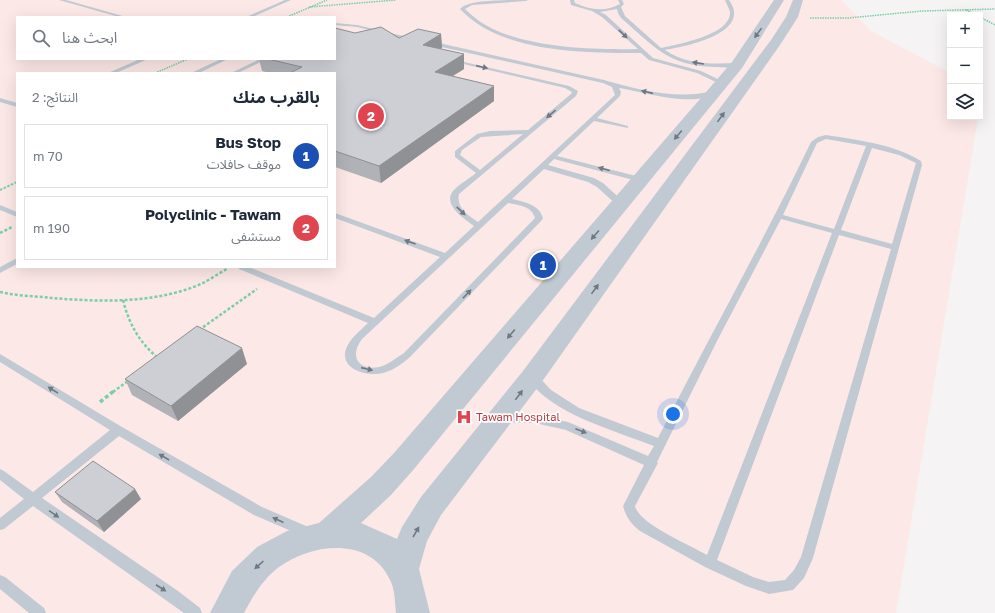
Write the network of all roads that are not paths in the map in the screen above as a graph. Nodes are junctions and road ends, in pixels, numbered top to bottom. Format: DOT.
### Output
graph roads {
  1 [pos="61,0"];
  2 [pos="289,0"];
  3 [pos="526,0"];
  4 [pos="572,0"];
  5 [pos="620,0"];
  6 [pos="727,0"];
  7 [pos="778,0"];
  8 [pos="619,7"];
  9 [pos="795,8"];
  10 [pos="593,10"];
  11 [pos="120,16"];
  12 [pos="250,16"];
  13 [pos="336,24"];
  14 [pos="418,40"];
  15 [pos="426,42"];
  16 [pos="448,47"];
  17 [pos="662,49"];
  18 [pos="642,51"];
  19 [pos="143,60"];
  20 [pos="223,60"];
  21 [pos="262,60"];
  22 [pos="737,65"];
  23 [pos="113,72"];
  24 [pos="196,72"];
  25 [pos="236,72"];
  26 [pos="580,84"];
  27 [pos="614,86"];
  28 [pos="718,88"];
  29 [pos="0,100"];
  30 [pos="16,105"];
  31 [pos="593,118"];
  32 [pos="626,127"];
  33 [pos="529,132"];
  34 [pos="869,146"];
  35 [pos="553,157"];
  36 [pos="543,166"];
  37 [pos="480,173"];
  38 [pos="641,180"];
  39 [pos="506,200"];
  40 [pos="621,204"];
  41 [pos="0,208"];
  42 [pos="16,215"];
  43 [pos="336,215"];
  44 [pos="779,216"];
  45 [pos="642,225"];
  46 [pos="479,226"];
  47 [pos="836,231"];
  48 [pos="896,248"];
  49 [pos="446,256"];
  50 [pos="16,262"];
  51 [pos="244,268"];
  52 [pos="0,270"];
  53 [pos="374,322"];
  54 [pos="0,357"];
  55 [pos="532,377"];
  56 [pos="501,418"];
  57 [pos="118,430"];
  58 [pos="661,444"];
  59 [pos="652,463"];
  60 [pos="0,474"];
  61 [pos="33,499"];
  62 [pos="0,525"];
  63 [pos="321,534"];
  64 [pos="710,563"];
  65 [pos="403,569"];
  66 [pos="0,582"];
  67 [pos="40,613"];
  68 [pos="194,613"];
  69 [pos="227,613"];
  70 [pos="413,613"];
  1 -- 11 [label="lane"];
  2 -- 12 [label="lane"];
  3 -- 18 [label="lane"];
  4 -- 10 [label="lane"];
  5 -- 8 [label="lane"];
  6 -- 17 [label="lane"];
  7 -- 22 [label="street, one-way"];
  8 -- 10 [label="lane"];
  8 -- 17 [label="lane"];
  45 -- 9 [label="street, one-way"];
  10 -- 18 [label="lane, one-way"];
  13 -- 14 [label="lane"];
  15 -- 16 [label="lane"];
  16 -- 26 [label="lane"];
  16 -- 26 [label="lane, one-way"];
  22 -- 17 [label="lane, one-way"];
  18 -- 28 [label="lane"];
  19 -- 23 [label="lane"];
  20 -- 24 [label="lane"];
  21 -- 25 [label="lane"];
  22 -- 28 [label="street"];
  26 -- 27 [label="lane"];
  26 -- 33 [label="lane, one-way"];
  28 -- 27 [label="lane, one-way"];
  27 -- 31 [label="lane"];
  28 -- 38 [label="street, one-way"];
  29 -- 30 [label="lane"];
  31 -- 32 [label="lane"];
  31 -- 35 [label="lane"];
  33 -- 37 [label="lane"];
  33 -- 37 [label="lane"];
  34 -- 44 [label="lane"];
  34 -- 47 [label="lane"];
  34 -- 48 [label="lane"];
  35 -- 36 [label="lane"];
  38 -- 35 [label="lane, one-way"];
  36 -- 39 [label="lane"];
  36 -- 40 [label="lane"];
  37 -- 46 [label="lane, one-way"];
  38 -- 40 [label="street"];
  38 -- 45 [label="street"];
  39 -- 46 [label="lane"];
  53 -- 39 [label="lane, one-way"];
  40 -- 63 [label="street, one-way"];
  41 -- 42 [label="lane"];
  49 -- 43 [label="lane, one-way"];
  44 -- 47 [label="lane"];
  44 -- 58 [label="lane"];
  55 -- 45 [label="street, one-way"];
  46 -- 49 [label="lane"];
  47 -- 48 [label="lane"];
  47 -- 64 [label="lane"];
  48 -- 64 [label="lane"];
  49 -- 53 [label="lane"];
  50 -- 52 [label="lane"];
  51 -- 53 [label="lane"];
  57 -- 54 [label="lane, one-way"];
  56 -- 55 [label="street, one-way"];
  55 -- 58 [label="lane"];
  56 -- 59 [label="lane, one-way"];
  65 -- 56 [label="street, one-way"];
  57 -- 61 [label="lane"];
  63 -- 57 [label="lane, one-way"];
  58 -- 59 [label="lane"];
  59 -- 64 [label="lane"];
  60 -- 61 [label="lane"];
  61 -- 62 [label="lane"];
  61 -- 68 [label="lane, one-way"];
  63 -- 65 [label="street"];
  63 -- 69 [label="street, one-way"];
  65 -- 70 [label="street"];
  66 -- 67 [label="lane"];
}
